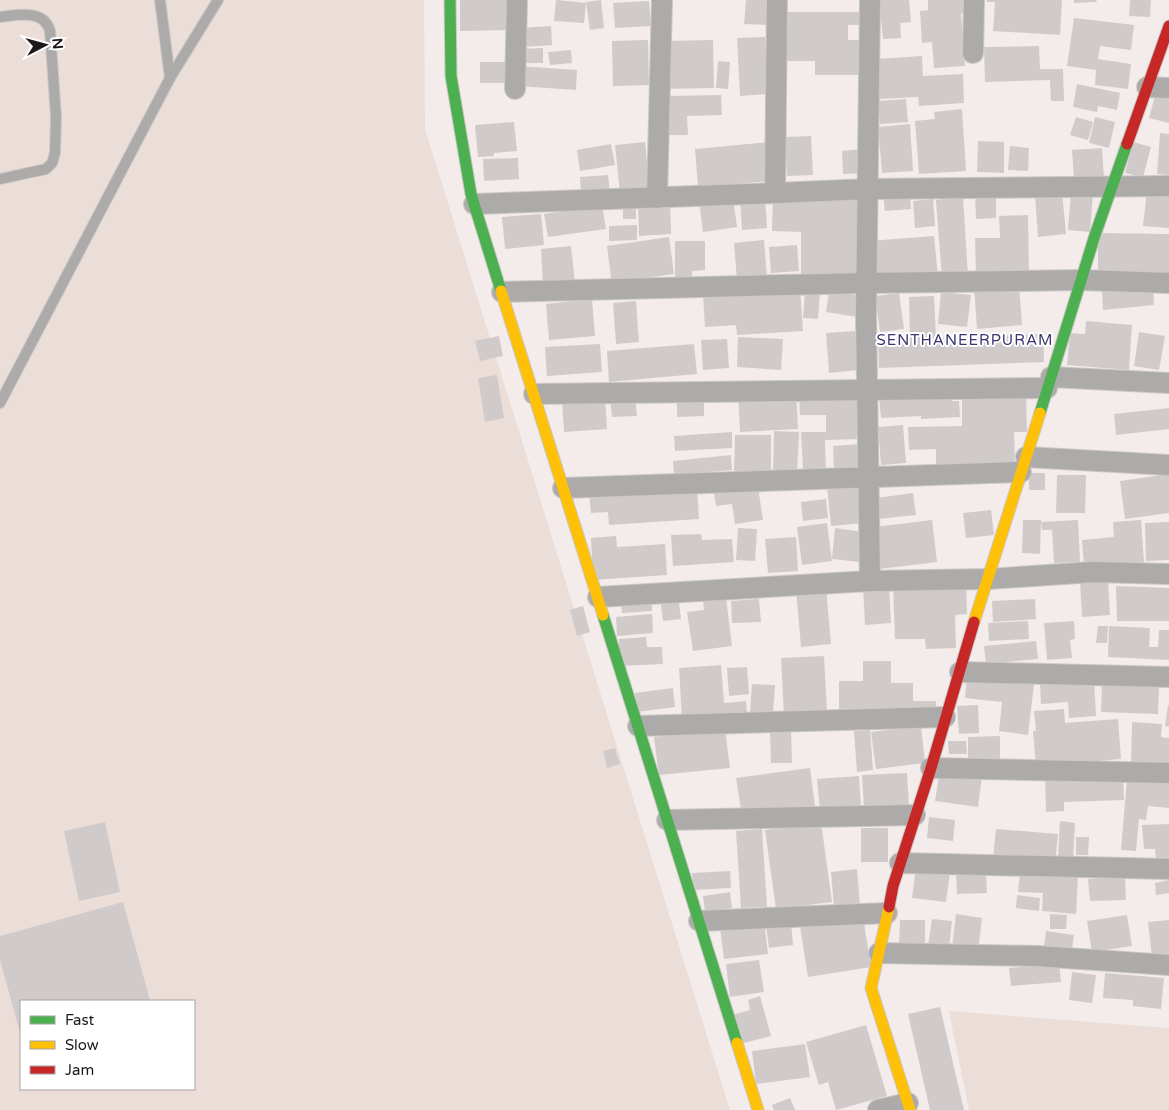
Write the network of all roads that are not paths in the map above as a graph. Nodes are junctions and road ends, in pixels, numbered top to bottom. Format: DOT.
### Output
graph roads {
  1 [pos="160,0"];
  2 [pos="218,0"];
  3 [pos="450,0"];
  4 [pos="516,0"];
  5 [pos="662,0"];
  6 [pos="777,0"];
  7 [pos="870,0"];
  8 [pos="974,0"];
  9 [pos="0,17"];
  10 [pos="1169,26"];
  11 [pos="973,53"];
  12 [pos="170,78"];
  13 [pos="1147,87"];
  14 [pos="1169,88"];
  15 [pos="515,89"];
  16 [pos="0,179"];
  17 [pos="1112,186"];
  18 [pos="1169,186"];
  19 [pos="869,190"];
  20 [pos="775,193"];
  21 [pos="657,198"];
  22 [pos="474,204"];
  23 [pos="1081,280"];
  24 [pos="867,283"];
  25 [pos="1169,283"];
  26 [pos="502,292"];
  27 [pos="1049,382"];
  28 [pos="1169,382"];
  29 [pos="867,390"];
  30 [pos="534,394"];
  31 [pos="0,403"];
  32 [pos="1024,464"];
  33 [pos="1169,465"];
  34 [pos="868,476"];
  35 [pos="563,488"];
  36 [pos="1169,574"];
  37 [pos="988,579"];
  38 [pos="870,581"];
  39 [pos="598,597"];
  40 [pos="960,672"];
  41 [pos="1169,677"];
  42 [pos="946,717"];
  43 [pos="638,726"];
  44 [pos="931,768"];
  45 [pos="1169,773"];
  46 [pos="915,815"];
  47 [pos="667,820"];
  48 [pos="900,863"];
  49 [pos="1169,869"];
  50 [pos="887,913"];
  51 [pos="699,921"];
  52 [pos="879,953"];
  53 [pos="1169,965"];
  54 [pos="909,1106"];
  55 [pos="758,1110"];
  56 [pos="878,1110"];
  1 -- 12 [label="lane"];
  2 -- 12 [label="lane"];
  3 -- 22 [label="street"];
  4 -- 15 [label="street"];
  5 -- 21 [label="street"];
  6 -- 20 [label="street"];
  7 -- 19 [label="street"];
  8 -- 11 [label="street"];
  9 -- 16 [label="lane"];
  10 -- 13 [label="street"];
  12 -- 31 [label="lane"];
  13 -- 14 [label="street"];
  13 -- 17 [label="street"];
  17 -- 18 [label="street"];
  17 -- 19 [label="street"];
  17 -- 23 [label="street"];
  19 -- 20 [label="street"];
  19 -- 24 [label="street"];
  20 -- 21 [label="street"];
  21 -- 22 [label="street"];
  22 -- 26 [label="street"];
  23 -- 24 [label="street"];
  23 -- 25 [label="street"];
  23 -- 27 [label="street"];
  24 -- 26 [label="street"];
  24 -- 29 [label="street"];
  26 -- 30 [label="street"];
  27 -- 28 [label="street"];
  27 -- 29 [label="street"];
  27 -- 32 [label="street"];
  29 -- 30 [label="street"];
  29 -- 34 [label="street"];
  30 -- 35 [label="street"];
  32 -- 33 [label="street"];
  32 -- 34 [label="street"];
  32 -- 37 [label="street"];
  34 -- 35 [label="street"];
  34 -- 38 [label="street"];
  35 -- 39 [label="street"];
  36 -- 37 [label="street"];
  37 -- 38 [label="street"];
  37 -- 40 [label="street"];
  38 -- 39 [label="street"];
  39 -- 43 [label="street"];
  40 -- 41 [label="street"];
  40 -- 42 [label="street"];
  42 -- 43 [label="street"];
  42 -- 44 [label="street"];
  43 -- 47 [label="street"];
  44 -- 45 [label="street"];
  44 -- 46 [label="street"];
  46 -- 47 [label="street"];
  46 -- 48 [label="street"];
  47 -- 51 [label="street"];
  48 -- 49 [label="street"];
  48 -- 50 [label="street"];
  50 -- 51 [label="street"];
  50 -- 52 [label="street"];
  51 -- 55 [label="street"];
  52 -- 53 [label="street"];
  52 -- 54 [label="street"];
  54 -- 56 [label="street"];
}
